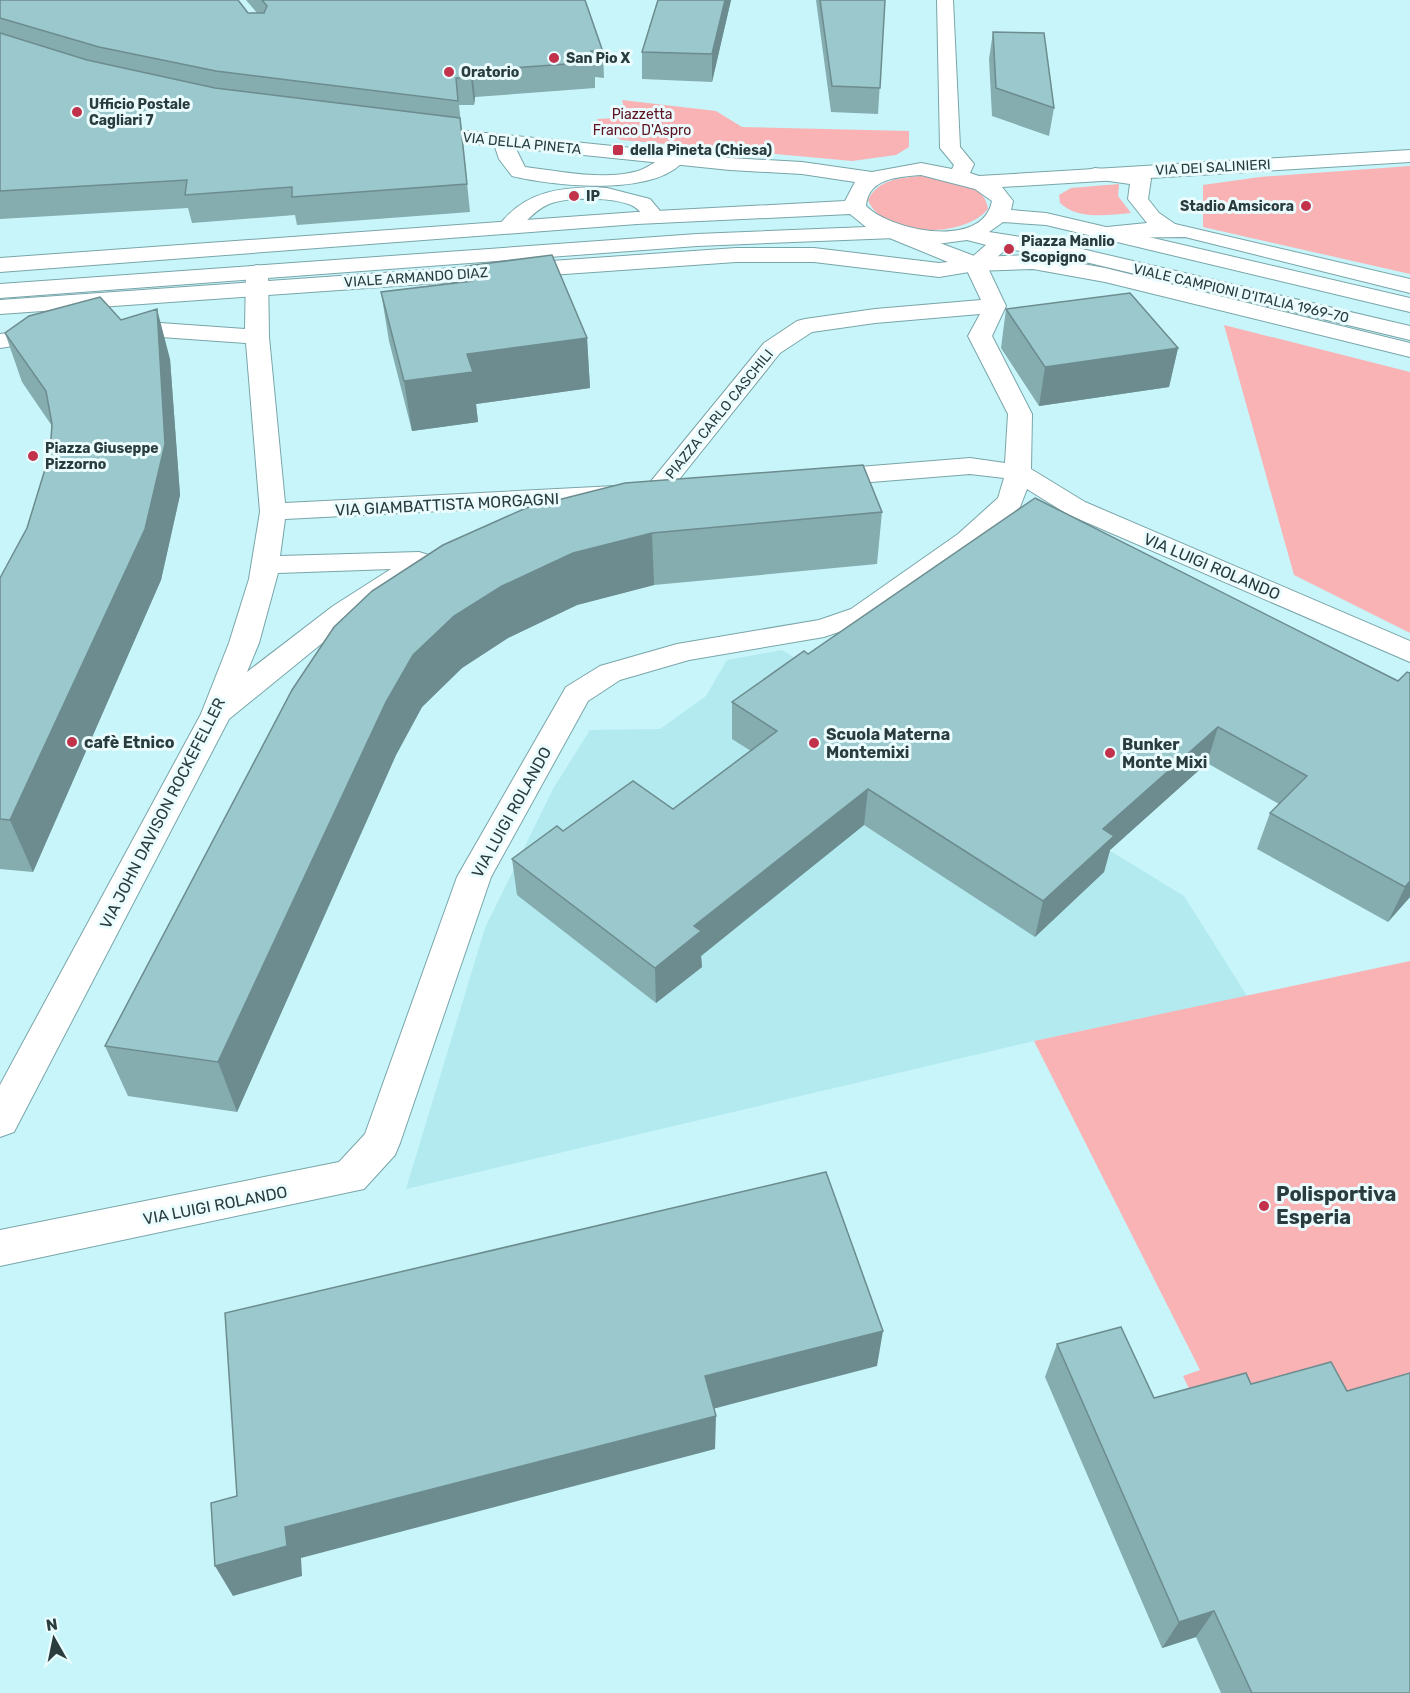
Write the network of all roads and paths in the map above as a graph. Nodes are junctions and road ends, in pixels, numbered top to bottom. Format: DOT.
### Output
graph roads {
  1 [pos="945,0"];
  2 [pos="399,130"];
  3 [pos="503,141"];
  4 [pos="950,148"];
  5 [pos="1410,156"];
  6 [pos="676,158"];
  7 [pos="895,172"];
  8 [pos="960,174"];
  9 [pos="1092,174"];
  10 [pos="746,177"];
  11 [pos="873,178"];
  12 [pos="980,182"];
  13 [pos="855,207"];
  14 [pos="999,215"];
  15 [pos="685,216"];
  16 [pos="655,218"];
  17 [pos="508,228"];
  18 [pos="1170,230"];
  19 [pos="896,232"];
  20 [pos="967,233"];
  21 [pos="1106,233"];
  22 [pos="1002,243"];
  23 [pos="975,264"];
  24 [pos="0,265"];
  25 [pos="257,280"];
  26 [pos="1410,286"];
  27 [pos="0,291"];
  28 [pos="1410,305"];
  29 [pos="995,306"];
  30 [pos="0,307"];
  31 [pos="1410,333"];
  32 [pos="257,337"];
  33 [pos="0,341"];
  34 [pos="1410,350"];
  35 [pos="1018,472"];
  36 [pos="794,480"];
  37 [pos="691,488"];
  38 [pos="656,491"];
  39 [pos="621,494"];
  40 [pos="273,512"];
  41 [pos="520,524"];
  42 [pos="265,565"];
  43 [pos="1410,652"];
  44 [pos="216,714"];
  45 [pos="0,1121"];
  46 [pos="0,1248"];
  1 -- 4 [label="street"];
  2 -- 3 [label="street, VIA DELLA PINETA"];
  3 -- 6 [label="street, VIA DELLA PINETA"];
  3 -- 6 [label="street"];
  4 -- 7 [label="street"];
  4 -- 8 [label="street"];
  5 -- 9 [label="street, VIA DEI SALINIERI"];
  6 -- 10 [label="street, VIA DELLA PINETA"];
  7 -- 8 [label="street"];
  7 -- 11 [label="street"];
  8 -- 12 [label="street"];
  9 -- 12 [label="street, VIA DEI SALINIERI"];
  9 -- 18 [label="street"];
  10 -- 11 [label="street, VIA DELLA PINETA"];
  10 -- 13 [label="street, VIA DELLA PINETA"];
  10 -- 15 [label="street"];
  11 -- 13 [label="street"];
  12 -- 14 [label="street"];
  13 -- 15 [label="street"];
  13 -- 19 [label="street"];
  14 -- 20 [label="street"];
  14 -- 21 [label="street, VIALE CAMPIONI D'ITALIA 1969-70"];
  15 -- 16 [label="street"];
  16 -- 17 [label="street"];
  16 -- 17 [label="street"];
  17 -- 24 [label="street"];
  18 -- 21 [label="street, VIALE CAMPIONI D'ITALIA 1969-70"];
  18 -- 26 [label="street, VIALE CAMPIONI D'ITALIA 1969-70"];
  19 -- 20 [label="street"];
  19 -- 23 [label="street"];
  19 -- 25 [label="street, VIALE ARMANDO DIAZ"];
  20 -- 22 [label="street, VIALE CAMPIONI D'ITALIA 1969-70"];
  21 -- 28 [label="street, VIALE CAMPIONI D'ITALIA 1969-70"];
  22 -- 23 [label="street"];
  22 -- 31 [label="street, VIALE CAMPIONI D'ITALIA 1969-70"];
  23 -- 25 [label="street, VIALE ARMANDO DIAZ"];
  23 -- 29 [label="street"];
  23 -- 34 [label="street"];
  25 -- 27 [label="street, VIALE ARMANDO DIAZ"];
  25 -- 30 [label="street, VIALE ARMANDO DIAZ"];
  25 -- 32 [label="street, VIA JOHN DAVISON ROCKEFELLER"];
  29 -- 35 [label="street, VIA LUIGI ROLANDO"];
  29 -- 38 [label="street, PIAZZA CARLO CASCHILI"];
  32 -- 33 [label="street"];
  32 -- 40 [label="street, VIA JOHN DAVISON ROCKEFELLER"];
  35 -- 36 [label="street"];
  35 -- 43 [label="street, VIA LUIGI ROLANDO"];
  35 -- 46 [label="street, VIA LUIGI ROLANDO"];
  37 -- 38 [label="street, VIA GIAMBATTISTA MORGAGNI"];
  38 -- 39 [label="street, VIA GIAMBATTISTA MORGAGNI"];
  39 -- 40 [label="street, VIA GIAMBATTISTA MORGAGNI"];
  39 -- 41 [label="street, VIA GIAMBATTISTA MORGAGNI"];
  40 -- 42 [label="street, VIA JOHN DAVISON ROCKEFELLER"];
  42 -- 44 [label="street, VIA JOHN DAVISON ROCKEFELLER"];
  42 -- 44 [label="street"];
  44 -- 45 [label="street, VIA JOHN DAVISON ROCKEFELLER"];
}
